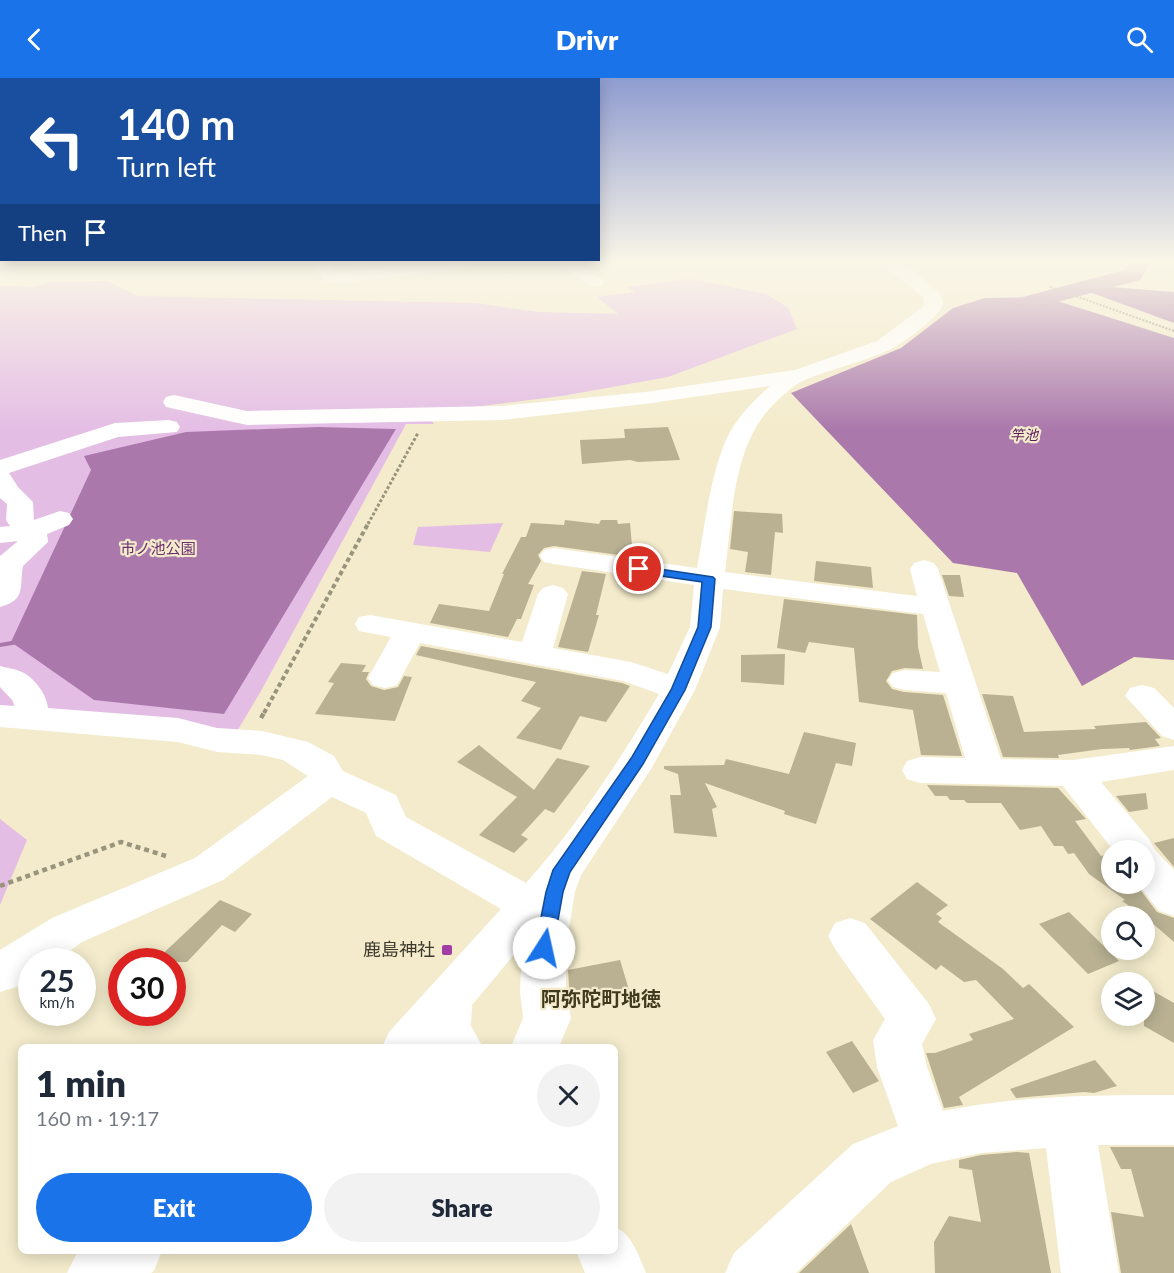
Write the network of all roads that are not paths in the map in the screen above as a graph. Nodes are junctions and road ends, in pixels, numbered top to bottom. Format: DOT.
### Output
graph roads {
  1 [pos="921,319"];
  2 [pos="800,375"];
  3 [pos="181,403"];
  4 [pos="169,427"];
  5 [pos="25,474"];
  6 [pos="60,519"];
  7 [pos="31,531"];
  8 [pos="0,535"];
  9 [pos="554,556"];
  10 [pos="924,569"];
  11 [pos="709,579"];
  12 [pos="2,581"];
  13 [pos="554,594"];
  14 [pos="936,607"];
  15 [pos="370,624"];
  16 [pos="411,630"];
  17 [pos="535,653"];
  18 [pos="0,676"];
  19 [pos="385,678"];
  20 [pos="905,680"];
  21 [pos="960,683"];
  22 [pos="678,690"];
  23 [pos="1142,696"];
  24 [pos="13,717"];
  25 [pos="1174,728"];
  26 [pos="1174,758"];
  27 [pos="920,770"];
  28 [pos="987,771"];
  29 [pos="1073,773"];
  30 [pos="329,780"];
  31 [pos="1127,840"];
  32 [pos="562,870"];
  33 [pos="1155,876"];
  34 [pos="1174,899"];
  35 [pos="530,905"];
  36 [pos="850,936"];
  37 [pos="0,973"];
  38 [pos="451,996"];
  39 [pos="540,1027"];
  40 [pos="409,1044"];
  41 [pos="457,1044"];
  42 [pos="528,1044"];
  43 [pos="1174,1120"];
  44 [pos="1066,1122"];
  45 [pos="927,1139"];
  46 [pos="129,1254"];
  47 [pos="606,1254"];
  48 [pos="96,1273"];
  49 [pos="617,1273"];
  50 [pos="754,1273"];
  51 [pos="1090,1273"];
  1 -- 2 [label="street"];
  2 -- 3 [label="street"];
  2 -- 11 [label="street"];
  4 -- 5 [label="street"];
  5 -- 7 [label="street"];
  6 -- 7 [label="street"];
  7 -- 8 [label="street"];
  7 -- 12 [label="street"];
  9 -- 11 [label="street"];
  10 -- 14 [label="street"];
  11 -- 14 [label="street"];
  11 -- 22 [label="street"];
  13 -- 17 [label="street"];
  14 -- 21 [label="street"];
  15 -- 16 [label="street"];
  16 -- 17 [label="street"];
  16 -- 19 [label="street"];
  17 -- 22 [label="street"];
  18 -- 24 [label="street"];
  20 -- 21 [label="street"];
  21 -- 28 [label="street"];
  22 -- 32 [label="street"];
  23 -- 25 [label="street"];
  24 -- 30 [label="street"];
  26 -- 29 [label="street"];
  27 -- 28 [label="street"];
  28 -- 29 [label="street"];
  29 -- 31 [label="street"];
  30 -- 35 [label="street"];
  30 -- 37 [label="street"];
  32 -- 35 [label="street"];
  32 -- 39 [label="street"];
  33 -- 34 [label="street"];
  35 -- 38 [label="street"];
  36 -- 45 [label="street"];
  38 -- 40 [label="street"];
  38 -- 41 [label="street"];
  39 -- 42 [label="street"];
  43 -- 44 [label="street"];
  44 -- 45 [label="street"];
  44 -- 51 [label="street"];
  45 -- 50 [label="street"];
  46 -- 48 [label="street"];
  47 -- 49 [label="street"];
}
